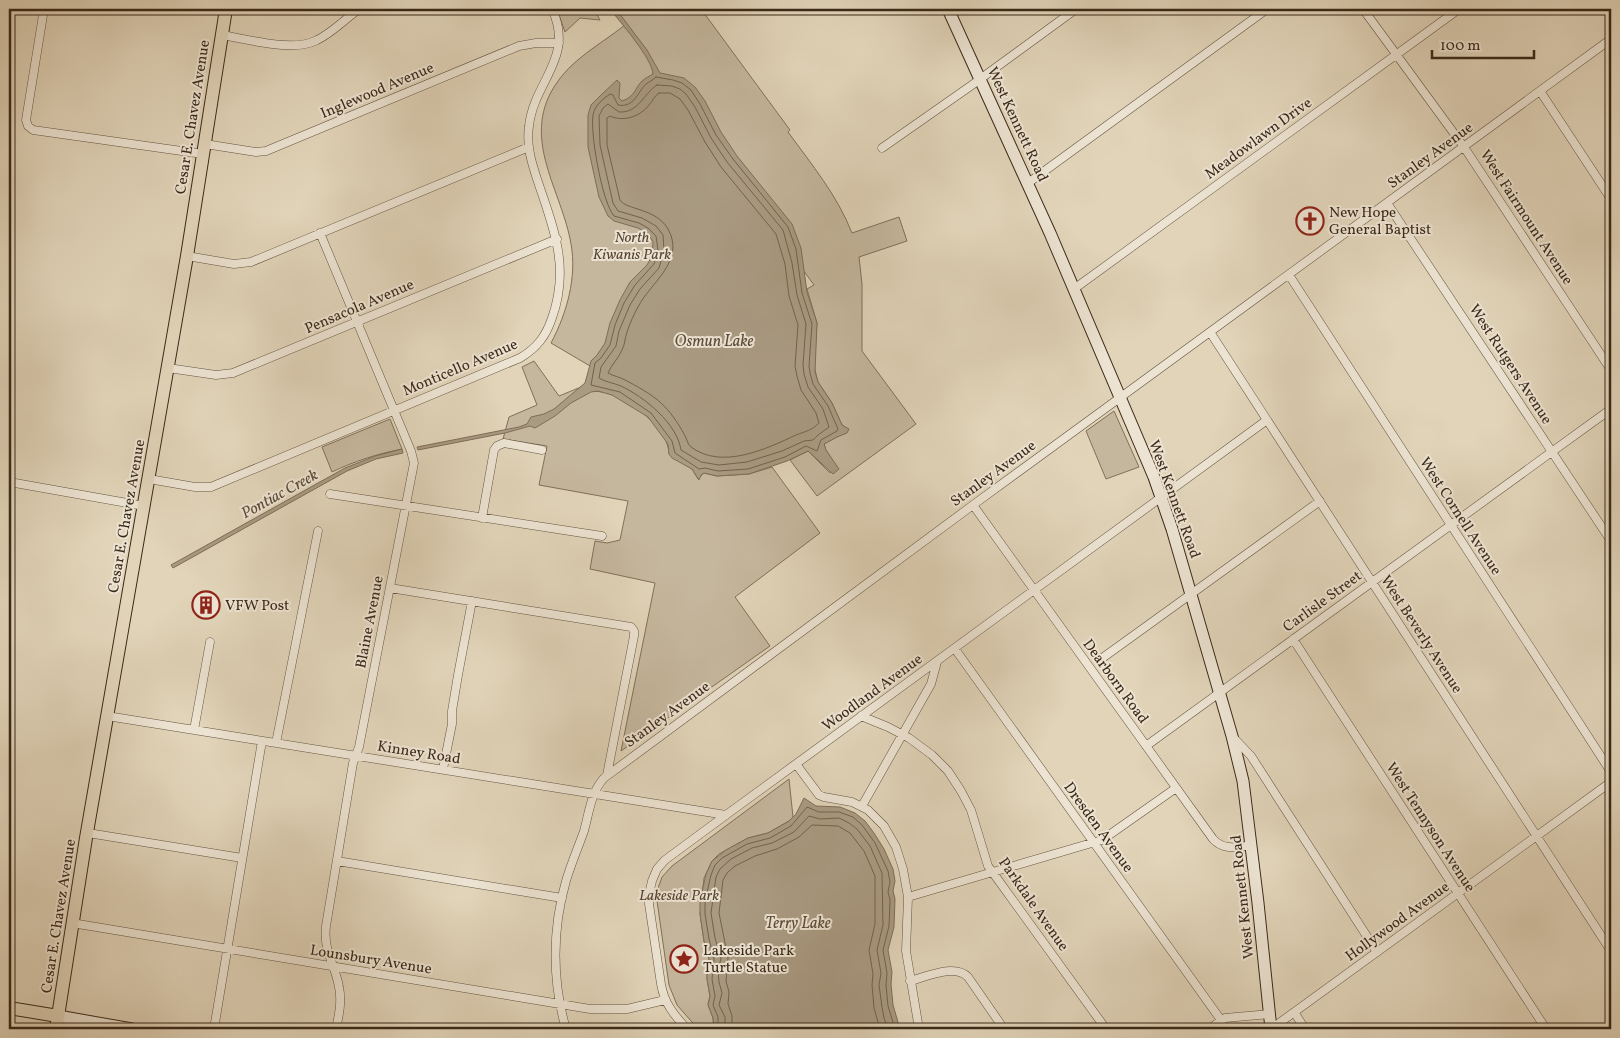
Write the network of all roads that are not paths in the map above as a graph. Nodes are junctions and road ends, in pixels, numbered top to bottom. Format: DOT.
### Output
graph roads {
  1 [pos="44,9"];
  2 [pos="226,9"];
  3 [pos="359,9"];
  4 [pos="552,9"];
  5 [pos="948,9"];
  6 [pos="1076,9"];
  7 [pos="1267,9"];
  8 [pos="1363,9"];
  9 [pos="1459,9"];
  10 [pos="222,35"];
  11 [pos="1611,39"];
  12 [pos="559,43"];
  13 [pos="1396,54"];
  14 [pos="980,79"];
  15 [pos="1540,91"];
  16 [pos="529,147"];
  17 [pos="1464,147"];
  18 [pos="882,148"];
  19 [pos="204,149"];
  20 [pos="1028,183"];
  21 [pos="1611,199"];
  22 [pos="1387,203"];
  23 [pos="320,233"];
  24 [pos="556,239"];
  25 [pos="187,256"];
  26 [pos="1288,275"];
  27 [pos="1074,289"];
  28 [pos="357,322"];
  29 [pos="1210,332"];
  30 [pos="168,368"];
  31 [pos="1611,370"];
  32 [pos="1120,398"];
  33 [pos="1611,409"];
  34 [pos="394,411"];
  35 [pos="1267,420"];
  36 [pos="542,450"];
  37 [pos="1552,452"];
  38 [pos="149,479"];
  39 [pos="15,483"];
  40 [pos="330,494"];
  41 [pos="1161,496"];
  42 [pos="1320,501"];
  43 [pos="406,505"];
  44 [pos="973,505"];
  45 [pos="144,506"];
  46 [pos="482,518"];
  47 [pos="1451,525"];
  48 [pos="318,531"];
  49 [pos="602,536"];
  50 [pos="1611,541"];
  51 [pos="1372,582"];
  52 [pos="390,588"];
  53 [pos="1034,590"];
  54 [pos="1191,594"];
  55 [pos="472,601"];
  56 [pos="1293,639"];
  57 [pos="210,642"];
  58 [pos="955,649"];
  59 [pos="1101,659"];
  60 [pos="937,662"];
  61 [pos="1219,692"];
  62 [pos="107,716"];
  63 [pos="861,716"];
  64 [pos="194,730"];
  65 [pos="903,734"];
  66 [pos="1232,736"];
  67 [pos="262,741"];
  68 [pos="276,743"];
  69 [pos="1146,746"];
  70 [pos="356,756"];
  71 [pos="796,764"];
  72 [pos="443,770"];
  73 [pos="1611,772"];
  74 [pos="607,775"];
  75 [pos="1611,782"];
  76 [pos="1176,788"];
  77 [pos="594,794"];
  78 [pos="862,806"];
  79 [pos="726,815"];
  80 [pos="88,833"];
  81 [pos="1537,836"];
  82 [pos="1094,843"];
  83 [pos="1252,846"];
  84 [pos="242,858"];
  85 [pos="337,861"];
  86 [pos="993,872"];
  87 [pos="1458,893"];
  88 [pos="908,897"];
  89 [pos="562,898"];
  90 [pos="72,923"];
  91 [pos="228,949"];
  92 [pos="1611,951"];
  93 [pos="1377,952"];
  94 [pos="332,966"];
  95 [pos="910,981"];
  96 [pos="665,1000"];
  97 [pos="560,1004"];
  98 [pos="9,1008"];
  99 [pos="1294,1012"];
  100 [pos="1270,1014"];
  101 [pos="58,1016"];
  102 [pos="1221,1020"];
  103 [pos="56,1029"];
  104 [pos="132,1029"];
  105 [pos="214,1029"];
  106 [pos="336,1029"];
  107 [pos="566,1029"];
  108 [pos="687,1029"];
  109 [pos="918,1029"];
  110 [pos="1004,1029"];
  111 [pos="1106,1029"];
  112 [pos="1208,1029"];
  113 [pos="1271,1029"];
  114 [pos="1305,1029"];
  115 [pos="1546,1029"];
  1 -- 19 [label="street, Inglewood Avenue"];
  2 -- 10 [label="main road, Cesar E. Chavez Avenue"];
  3 -- 10 [label="street"];
  4 -- 12 [label="street"];
  5 -- 14 [label="street, West Kennett Road"];
  6 -- 14 [label="street"];
  7 -- 20 [label="street"];
  8 -- 13 [label="street, West Fairmount Avenue"];
  9 -- 13 [label="street, Meadowlawn Drive"];
  10 -- 19 [label="main road, Cesar E. Chavez Avenue"];
  11 -- 15 [label="street, Stanley Avenue"];
  12 -- 16 [label="street, Monticello Avenue"];
  12 -- 19 [label="street, Inglewood Avenue"];
  13 -- 17 [label="street, West Fairmount Avenue"];
  13 -- 27 [label="street, Meadowlawn Drive"];
  14 -- 18 [label="street"];
  14 -- 20 [label="street, West Kennett Road"];
  15 -- 17 [label="street, Stanley Avenue"];
  15 -- 21 [label="street"];
  16 -- 23 [label="street"];
  16 -- 24 [label="street, Monticello Avenue"];
  17 -- 22 [label="street, Stanley Avenue"];
  17 -- 31 [label="street, West Fairmount Avenue"];
  19 -- 25 [label="main road, Cesar E. Chavez Avenue"];
  20 -- 27 [label="street, West Kennett Road"];
  22 -- 26 [label="street, Stanley Avenue"];
  22 -- 37 [label="street, West Rutgers Avenue"];
  23 -- 25 [label="street"];
  23 -- 28 [label="street, Blaine Avenue"];
  24 -- 28 [label="street, Pensacola Avenue"];
  24 -- 34 [label="street, Monticello Avenue"];
  25 -- 30 [label="main road, Cesar E. Chavez Avenue"];
  26 -- 29 [label="street, Stanley Avenue"];
  26 -- 47 [label="street, West Cornell Avenue"];
  27 -- 32 [label="street, West Kennett Road"];
  28 -- 30 [label="street, Pensacola Avenue"];
  28 -- 34 [label="street, Blaine Avenue"];
  29 -- 32 [label="street, Stanley Avenue"];
  29 -- 35 [label="street, West Beverly Avenue"];
  30 -- 38 [label="main road, Cesar E. Chavez Avenue"];
  32 -- 41 [label="street, West Kennett Road"];
  32 -- 44 [label="street, Stanley Avenue"];
  33 -- 37 [label="street, Carlisle Street"];
  34 -- 38 [label="street, Monticello Avenue"];
  34 -- 43 [label="street, Blaine Avenue"];
  35 -- 41 [label="street, Woodland Avenue"];
  35 -- 42 [label="street, West Beverly Avenue"];
  36 -- 46 [label="street"];
  37 -- 47 [label="street, Carlisle Street"];
  37 -- 50 [label="street, West Rutgers Avenue"];
  38 -- 45 [label="main road, Cesar E. Chavez Avenue"];
  39 -- 45 [label="street"];
  40 -- 43 [label="street"];
  41 -- 53 [label="street, Woodland Avenue"];
  41 -- 54 [label="street, West Kennett Road"];
  42 -- 51 [label="street, West Beverly Avenue"];
  42 -- 54 [label="street"];
  43 -- 46 [label="street"];
  43 -- 52 [label="street, Blaine Avenue"];
  44 -- 53 [label="street, Dearborn Road"];
  44 -- 74 [label="street, Stanley Avenue"];
  45 -- 62 [label="main road, Cesar E. Chavez Avenue"];
  46 -- 49 [label="street"];
  47 -- 51 [label="street, Carlisle Street"];
  47 -- 73 [label="street, West Cornell Avenue"];
  48 -- 68 [label="street"];
  51 -- 56 [label="street, Carlisle Street"];
  51 -- 81 [label="street, West Beverly Avenue"];
  52 -- 55 [label="street"];
  52 -- 70 [label="street, Blaine Avenue"];
  53 -- 58 [label="street, Woodland Avenue"];
  53 -- 69 [label="street, Dearborn Road"];
  54 -- 59 [label="street"];
  54 -- 61 [label="street, West Kennett Road"];
  55 -- 72 [label="street"];
  55 -- 74 [label="street"];
  56 -- 61 [label="street, Carlisle Street"];
  56 -- 87 [label="street, West Tennyson Avenue"];
  57 -- 64 [label="street"];
  58 -- 60 [label="street, Woodland Avenue"];
  58 -- 82 [label="street, Dresden Avenue"];
  60 -- 63 [label="street, Woodland Avenue"];
  60 -- 65 [label="street"];
  61 -- 66 [label="street, West Kennett Road"];
  61 -- 69 [label="street, Carlisle Street"];
  62 -- 64 [label="street, Kinney Road"];
  62 -- 80 [label="main road, Cesar E. Chavez Avenue"];
  63 -- 65 [label="street, Parkdale Avenue"];
  63 -- 71 [label="street, Woodland Avenue"];
  64 -- 67 [label="street, Kinney Road"];
  65 -- 78 [label="street"];
  65 -- 86 [label="street, Parkdale Avenue"];
  66 -- 83 [label="street, West Kennett Road"];
  66 -- 93 [label="street"];
  67 -- 68 [label="street, Kinney Road"];
  67 -- 84 [label="street"];
  68 -- 70 [label="street, Kinney Road"];
  69 -- 76 [label="street, Dearborn Road"];
  70 -- 72 [label="street, Kinney Road"];
  70 -- 85 [label="street, Blaine Avenue"];
  71 -- 78 [label="street"];
  71 -- 79 [label="street, Woodland Avenue"];
  72 -- 77 [label="street, Kinney Road"];
  74 -- 77 [label="street, Stanley Avenue"];
  75 -- 81 [label="street, Hollywood Avenue"];
  76 -- 82 [label="street"];
  76 -- 83 [label="street, Dearborn Road"];
  77 -- 79 [label="street, Kinney Road"];
  77 -- 89 [label="street, Stanley Avenue"];
  78 -- 88 [label="street"];
  79 -- 96 [label="street, Woodland Avenue"];
  80 -- 84 [label="street"];
  80 -- 90 [label="main road, Cesar E. Chavez Avenue"];
  81 -- 87 [label="street, Hollywood Avenue"];
  81 -- 92 [label="street, West Beverly Avenue"];
  82 -- 86 [label="street"];
  82 -- 102 [label="street, Dresden Avenue"];
  83 -- 100 [label="street, West Kennett Road"];
  84 -- 91 [label="street"];
  85 -- 89 [label="street"];
  85 -- 94 [label="street, Blaine Avenue"];
  86 -- 88 [label="street"];
  86 -- 111 [label="street, Parkdale Avenue"];
  87 -- 93 [label="street, Hollywood Avenue"];
  87 -- 115 [label="street, West Tennyson Avenue"];
  88 -- 95 [label="street"];
  89 -- 97 [label="street, Stanley Avenue"];
  90 -- 91 [label="street, Lounsbury Avenue"];
  90 -- 101 [label="main road, Cesar E. Chavez Avenue"];
  91 -- 94 [label="street, Lounsbury Avenue"];
  91 -- 105 [label="street"];
  93 -- 99 [label="street, Hollywood Avenue"];
  94 -- 97 [label="street, Lounsbury Avenue"];
  94 -- 106 [label="street, Blaine Avenue"];
  95 -- 109 [label="street"];
  95 -- 110 [label="street"];
  96 -- 97 [label="street, Lounsbury Avenue"];
  96 -- 108 [label="street"];
  97 -- 107 [label="street, Stanley Avenue"];
  98 -- 101 [label="main road"];
  99 -- 113 [label="street, Hollywood Avenue"];
  99 -- 114 [label="street"];
  100 -- 102 [label="street"];
  100 -- 113 [label="street, West Kennett Road"];
  101 -- 103 [label="main road, Cesar E. Chavez Avenue"];
  101 -- 104 [label="street"];
  102 -- 112 [label="street"];
}
